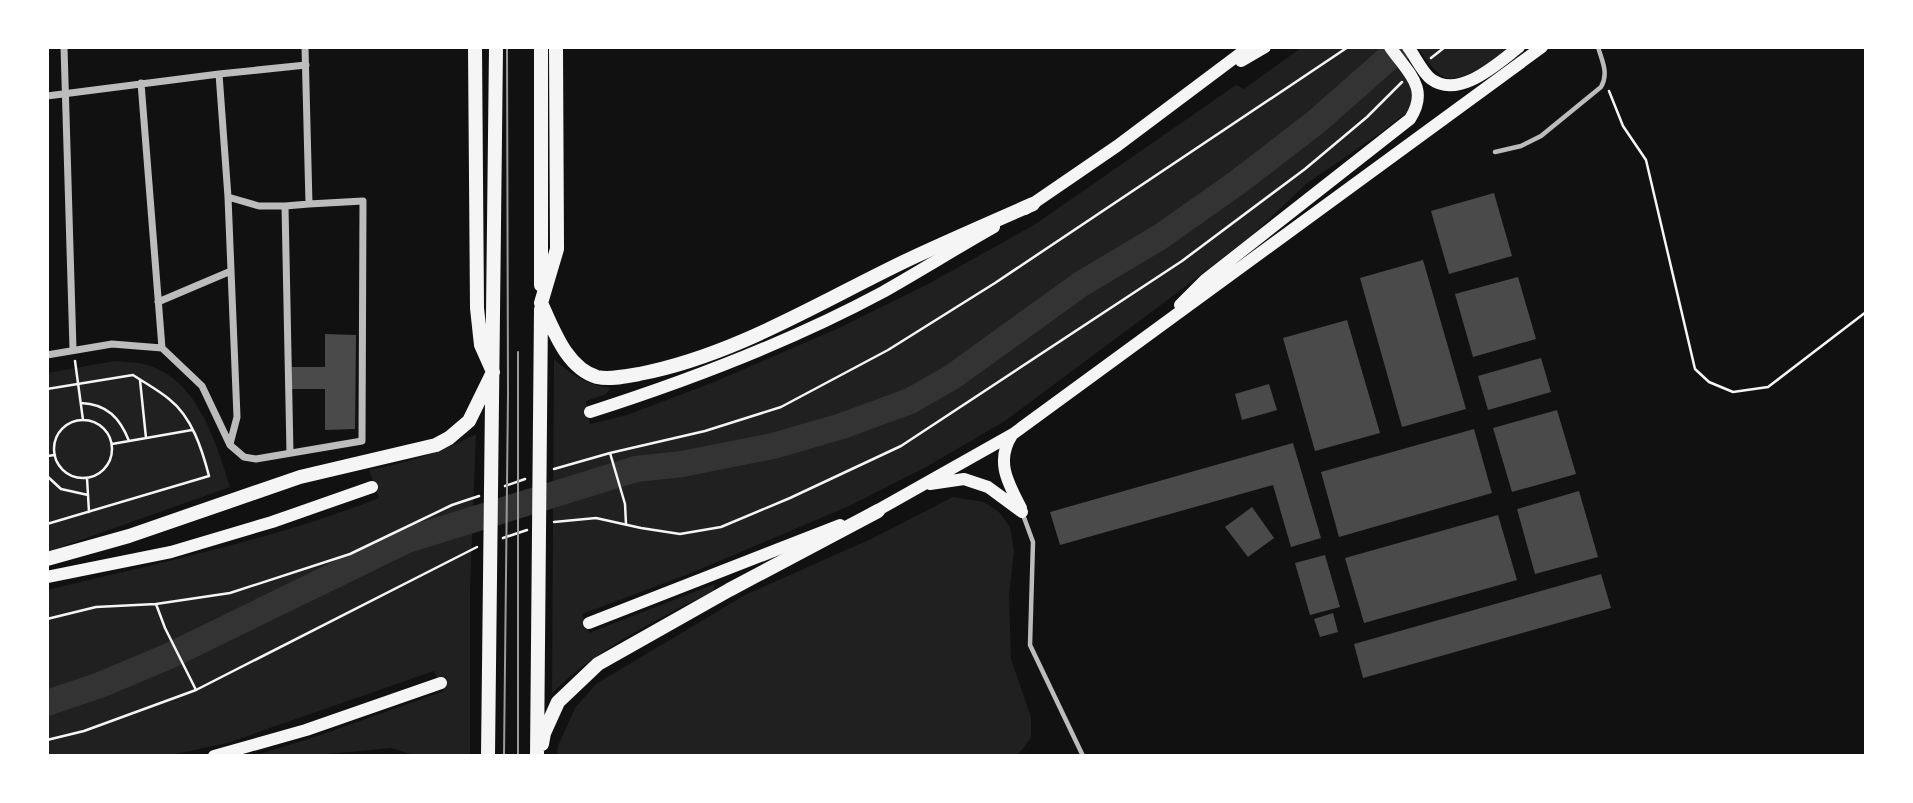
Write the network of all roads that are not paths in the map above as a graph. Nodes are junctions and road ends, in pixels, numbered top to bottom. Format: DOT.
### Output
graph roads {
  1 [pos="64,47"];
  2 [pos="305,47"];
  3 [pos="475,47"];
  4 [pos="496,47"];
  5 [pos="541,47"];
  6 [pos="556,47"];
  7 [pos="1234,47"];
  8 [pos="1249,47"];
  9 [pos="1265,47"];
  10 [pos="1390,47"];
  11 [pos="1408,47"];
  12 [pos="1519,47"];
  13 [pos="1542,47"];
  14 [pos="1598,47"];
  15 [pos="306,65"];
  16 [pos="219,74"];
  17 [pos="141,83"];
  18 [pos="66,93"];
  19 [pos="1183,95"];
  20 [pos="47,96"];
  21 [pos="1496,152"];
  22 [pos="228,197"];
  23 [pos="309,204"];
  24 [pos="1033,204"];
  25 [pos="285,206"];
  26 [pos="231,271"];
  27 [pos="158,302"];
  28 [pos="541,303"];
  29 [pos="1147,337"];
  30 [pos="162,348"];
  31 [pos="73,349"];
  32 [pos="47,355"];
  33 [pos="493,372"];
  34 [pos="590,412"];
  35 [pos="1013,434"];
  36 [pos="230,444"];
  37 [pos="290,453"];
  38 [pos="923,486"];
  39 [pos="372,487"];
  40 [pos="878,510"];
  41 [pos="1022,512"];
  42 [pos="47,559"];
  43 [pos="47,577"];
  44 [pos="589,622"];
  45 [pos="441,683"];
  46 [pos="214,756"];
  47 [pos="488,756"];
  48 [pos="538,756"];
  49 [pos="1083,756"];
  1 -- 18 [label="street"];
  2 -- 15 [label="street"];
  3 -- 33 [label="highway"];
  4 -- 33 [label="highway"];
  5 -- 28 [label="highway"];
  6 -- 28 [label="highway"];
  7 -- 19 [label="main road"];
  8 -- 19 [label="main road"];
  9 -- 19 [label="main road"];
  10 -- 29 [label="main road"];
  11 -- 12 [label="main road"];
  13 -- 29 [label="main road"];
  14 -- 21 [label="lane"];
  15 -- 16 [label="street"];
  15 -- 23 [label="street"];
  16 -- 17 [label="street"];
  16 -- 22 [label="street"];
  17 -- 18 [label="street"];
  17 -- 27 [label="street"];
  18 -- 20 [label="street"];
  18 -- 31 [label="street"];
  19 -- 24 [label="main road"];
  22 -- 25 [label="street"];
  22 -- 26 [label="street"];
  23 -- 25 [label="street"];
  23 -- 37 [label="street"];
  24 -- 28 [label="highway"];
  24 -- 34 [label="main road"];
  25 -- 37 [label="street"];
  26 -- 27 [label="street"];
  26 -- 36 [label="street"];
  27 -- 30 [label="street"];
  28 -- 48 [label="highway"];
  29 -- 35 [label="main road"];
  30 -- 31 [label="street"];
  30 -- 36 [label="street"];
  31 -- 32 [label="street"];
  33 -- 42 [label="highway"];
  33 -- 47 [label="highway"];
  35 -- 38 [label="main road"];
  35 -- 41 [label="main road"];
  36 -- 37 [label="street"];
  38 -- 40 [label="main road"];
  38 -- 41 [label="main road"];
  39 -- 43 [label="main road"];
  40 -- 44 [label="main road"];
  40 -- 48 [label="highway"];
  41 -- 49 [label="lane"];
  45 -- 46 [label="main road"];
}
